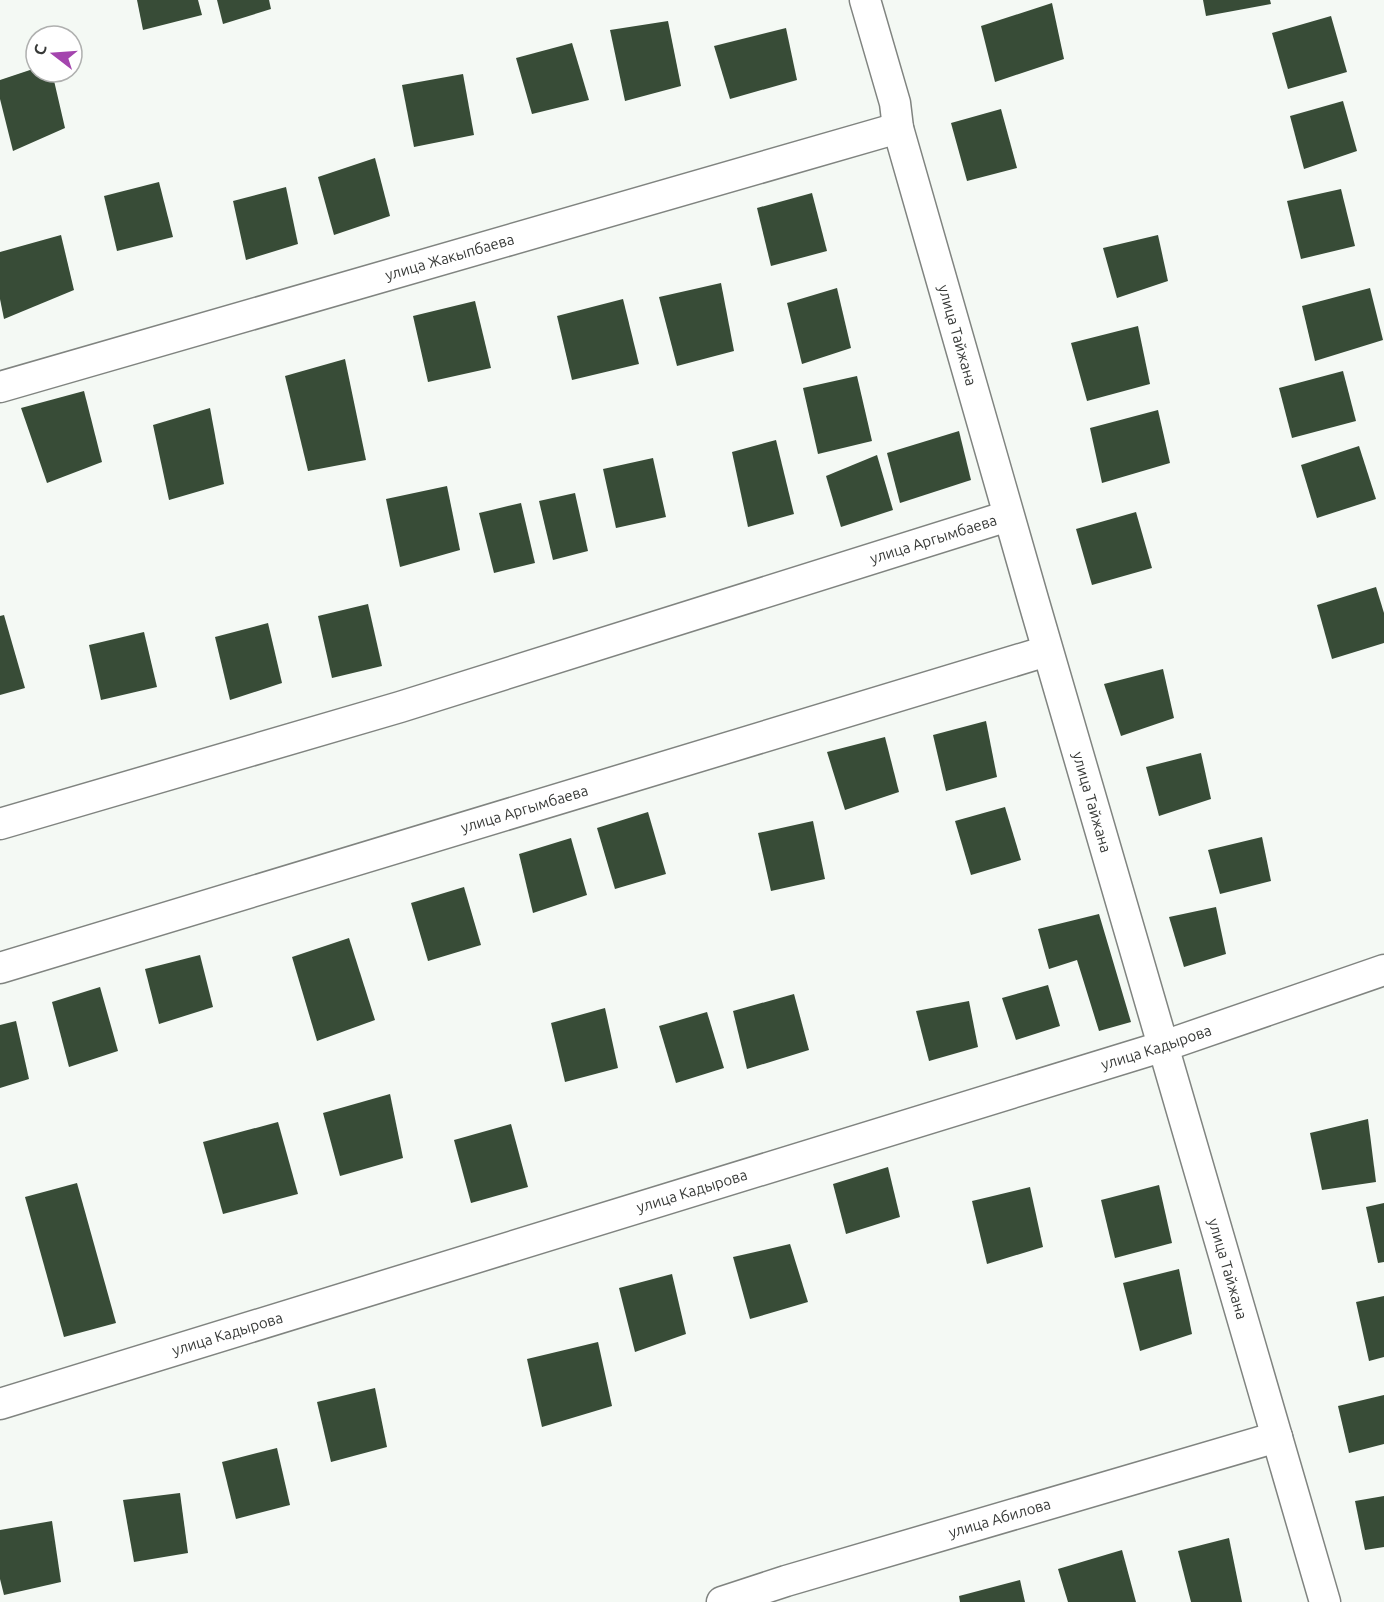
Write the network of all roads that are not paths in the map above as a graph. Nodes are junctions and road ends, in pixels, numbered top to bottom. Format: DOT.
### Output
graph roads {
  1 [pos="866,0"];
  2 [pos="898,128"];
  3 [pos="0,387"];
  4 [pos="1008,516"];
  5 [pos="1047,651"];
  6 [pos="0,824"];
  7 [pos="0,968"];
  8 [pos="1384,970"];
  9 [pos="1161,1047"];
  10 [pos="0,1404"];
  11 [pos="1277,1437"];
  12 [pos="722,1602"];
  13 [pos="1325,1602"];
  1 -- 2 [label="street, улица Тайжана"];
  2 -- 3 [label="street, улица Жакыпбаева"];
  2 -- 4 [label="street, улица Тайжана"];
  4 -- 5 [label="street, улица Тайжана"];
  4 -- 6 [label="street, улица Аргымбаева"];
  5 -- 7 [label="street, улица Аргымбаева"];
  5 -- 9 [label="street, улица Тайжана"];
  8 -- 9 [label="street, улица Кадырова"];
  9 -- 10 [label="street, улица Кадырова"];
  9 -- 11 [label="street, улица Тайжана"];
  11 -- 12 [label="street, улица Абилова"];
  11 -- 13 [label="street, улица Тайжана"];
}
